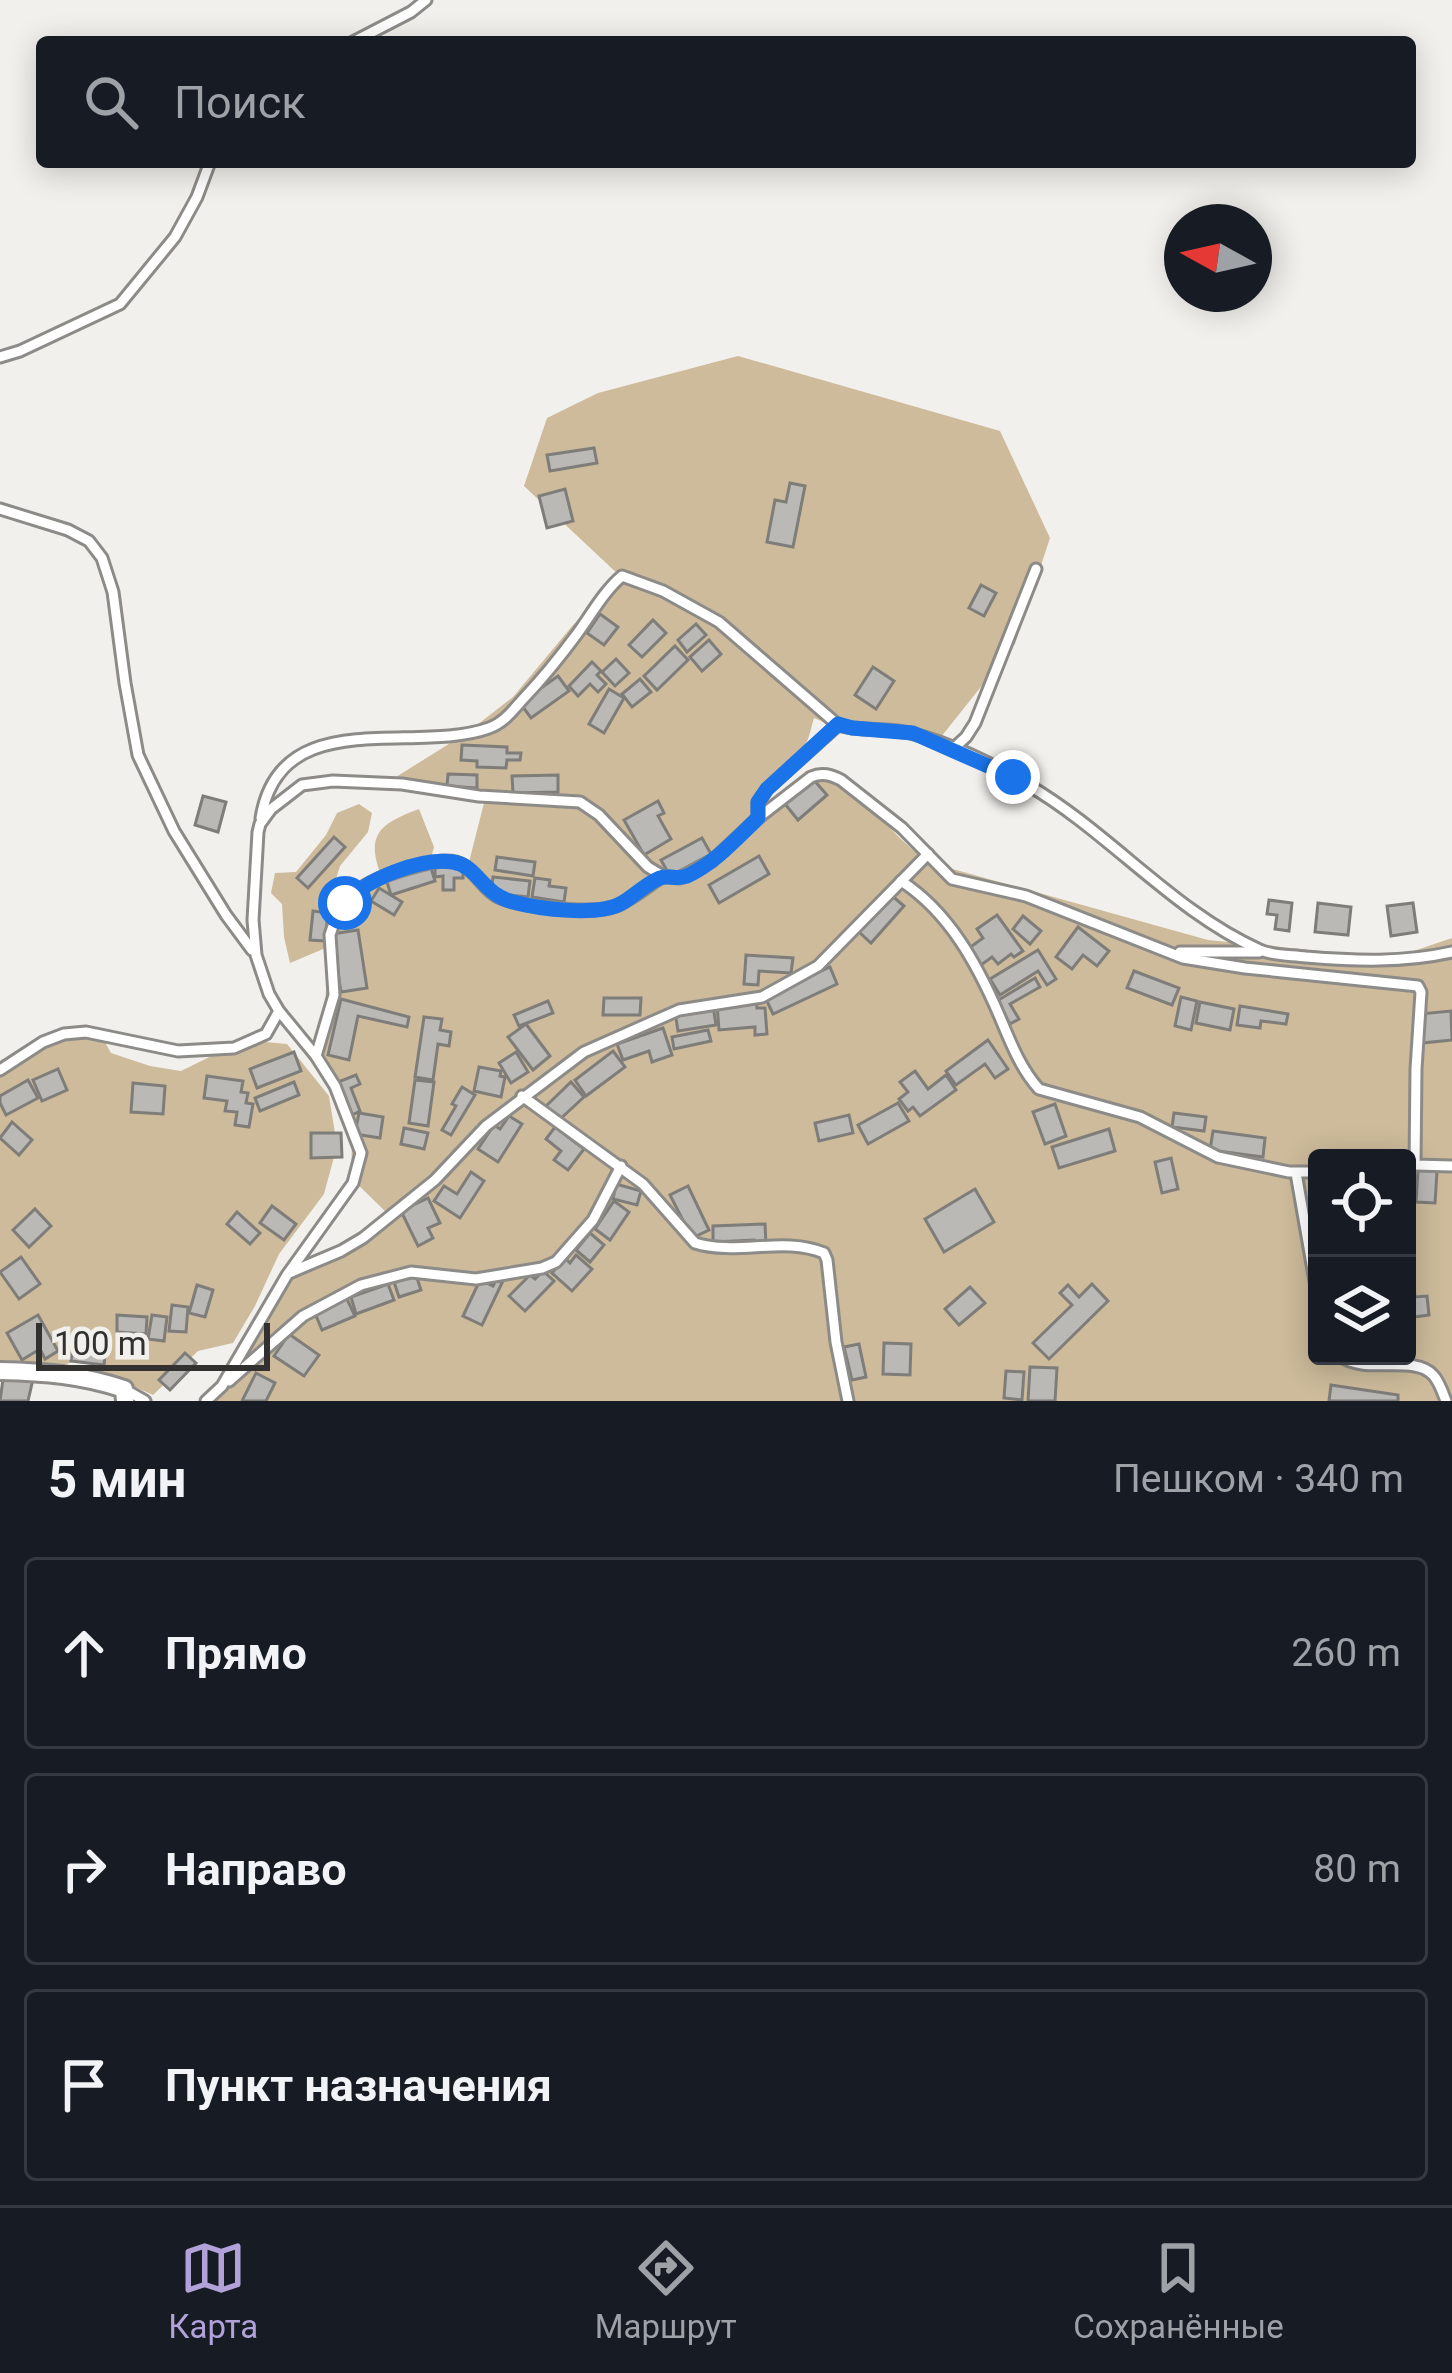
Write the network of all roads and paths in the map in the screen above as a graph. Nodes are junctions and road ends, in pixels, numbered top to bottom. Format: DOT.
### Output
graph roads {
  1 [pos="426,0"];
  2 [pos="365,36"];
  3 [pos="208,168"];
  4 [pos="0,357"];
  5 [pos="0,509"];
  6 [pos="1036,569"];
  7 [pos="838,724"];
  8 [pos="952,749"];
  9 [pos="758,818"];
  10 [pos="260,824"];
  11 [pos="928,854"];
  12 [pos="663,876"];
  13 [pos="901,881"];
  14 [pos="1169,952"];
  15 [pos="1264,952"];
  16 [pos="1452,952"];
  17 [pos="256,955"];
  18 [pos="279,1011"];
  19 [pos="316,1056"];
  20 [pos="0,1070"];
  21 [pos="522,1096"];
  22 [pos="1412,1149"];
  23 [pos="1416,1165"];
  24 [pos="621,1166"];
  25 [pos="1452,1166"];
  26 [pos="1308,1172"];
  27 [pos="1296,1173"];
  28 [pos="1311,1257"];
  29 [pos="286,1275"];
  30 [pos="1360,1365"];
  31 [pos="0,1370"];
  32 [pos="222,1386"];
  33 [pos="124,1395"];
  34 [pos="145,1401"];
  35 [pos="206,1401"];
  36 [pos="848,1401"];
  37 [pos="1446,1401"];
  1 -- 2 [label="lane"];
  3 -- 4 [label="lane"];
  5 -- 17 [label="lane"];
  6 -- 8 [label="lane"];
  7 -- 8 [label="lane"];
  7 -- 9 [label="lane"];
  7 -- 10 [label="lane"];
  8 -- 15 [label="lane"];
  9 -- 11 [label="lane"];
  9 -- 12 [label="lane"];
  10 -- 12 [label="lane"];
  10 -- 17 [label="lane"];
  11 -- 13 [label="lane"];
  11 -- 14 [label="lane"];
  12 -- 19 [label="lane"];
  13 -- 21 [label="lane"];
  13 -- 27 [label="lane"];
  14 -- 15 [label="lane"];
  14 -- 22 [label="lane"];
  15 -- 16 [label="lane"];
  17 -- 18 [label="lane"];
  18 -- 19 [label="lane"];
  18 -- 20 [label="lane"];
  19 -- 29 [label="lane"];
  21 -- 24 [label="lane"];
  21 -- 29 [label="lane"];
  23 -- 25 [label="lane"];
  24 -- 32 [label="lane"];
  24 -- 36 [label="lane"];
  26 -- 27 [label="lane"];
  27 -- 28 [label="lane"];
  29 -- 32 [label="lane"];
  30 -- 37 [label="lane"];
  31 -- 33 [label="street"];
  32 -- 35 [label="lane"];
  33 -- 34 [label="lane"];
}
